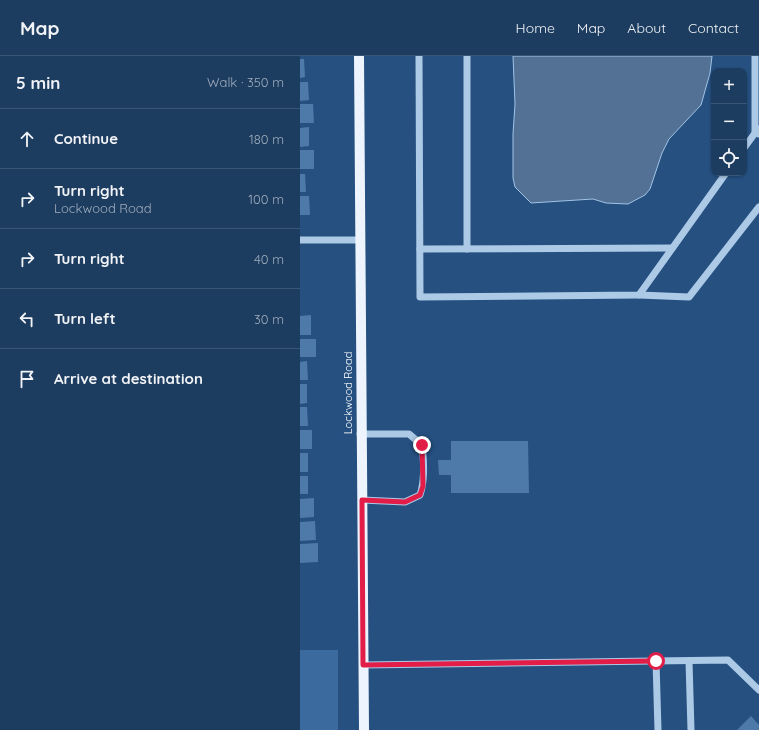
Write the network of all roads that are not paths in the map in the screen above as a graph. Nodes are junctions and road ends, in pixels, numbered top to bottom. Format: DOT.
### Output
graph roads {
  1 [pos="359,56"];
  2 [pos="419,56"];
  3 [pos="467,56"];
  4 [pos="755,56"];
  5 [pos="758,131"];
  6 [pos="747,144"];
  7 [pos="724,176"];
  8 [pos="759,207"];
  9 [pos="300,240"];
  10 [pos="360,240"];
  11 [pos="672,248"];
  12 [pos="420,249"];
  13 [pos="467,249"];
  14 [pos="639,295"];
  15 [pos="360,434"];
  16 [pos="362,500"];
  17 [pos="656,661"];
  18 [pos="689,661"];
  19 [pos="363,665"];
  20 [pos="759,690"];
  21 [pos="364,730"];
  22 [pos="658,730"];
  23 [pos="690,730"];
  1 -- 10 [label="main road, Lockwood Road"];
  2 -- 12 [label="street"];
  3 -- 13 [label="street"];
  4 -- 5 [label="street"];
  5 -- 6 [label="street"];
  7 -- 11 [label="street"];
  8 -- 14 [label="street"];
  9 -- 10 [label="street"];
  10 -- 15 [label="main road, Lockwood Road"];
  11 -- 13 [label="street"];
  11 -- 14 [label="street"];
  12 -- 13 [label="street"];
  12 -- 14 [label="street"];
  15 -- 16 [label="main road, Lockwood Road"];
  15 -- 16 [label="street"];
  16 -- 19 [label="main road, Lockwood Road"];
  17 -- 18 [label="street"];
  17 -- 19 [label="street"];
  17 -- 22 [label="street"];
  18 -- 20 [label="street"];
  18 -- 23 [label="street"];
  19 -- 21 [label="main road, Lockwood Road"];
}
